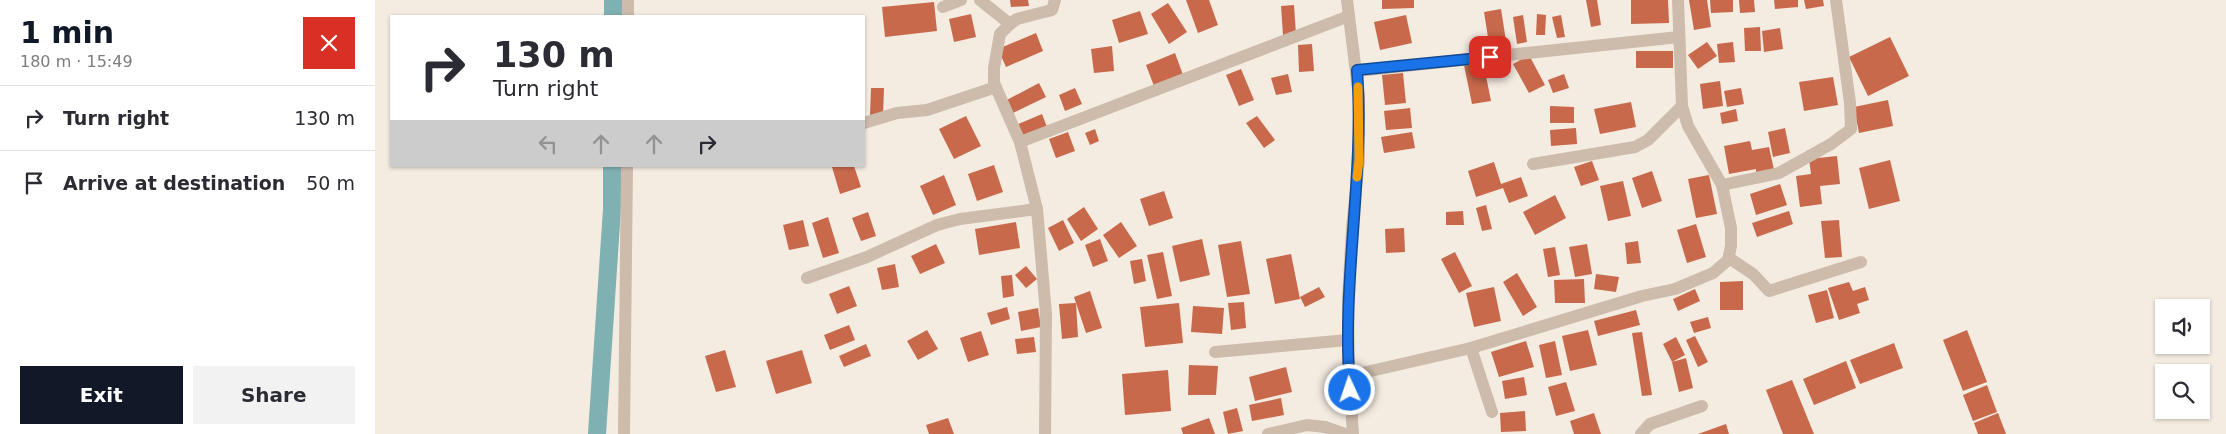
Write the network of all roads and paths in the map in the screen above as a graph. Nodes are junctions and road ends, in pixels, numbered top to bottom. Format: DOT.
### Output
graph roads {
  1 [pos="628,0"];
  2 [pos="961,0"];
  3 [pos="980,0"];
  4 [pos="1055,0"];
  5 [pos="1347,0"];
  6 [pos="1678,0"];
  7 [pos="1836,0"];
  8 [pos="943,7"];
  9 [pos="628,15"];
  10 [pos="1349,16"];
  11 [pos="1010,24"];
  12 [pos="1679,37"];
  13 [pos="1357,70"];
  14 [pos="996,87"];
  15 [pos="1682,106"];
  16 [pos="865,123"];
  17 [pos="1020,142"];
  18 [pos="1533,164"];
  19 [pos="627,167"];
  20 [pos="1722,186"];
  21 [pos="1037,209"];
  22 [pos="1729,258"];
  23 [pos="1861,262"];
  24 [pos="807,278"];
  25 [pos="1348,340"];
  26 [pos="1471,348"];
  27 [pos="1215,352"];
  28 [pos="1349,376"];
  29 [pos="1702,406"];
  30 [pos="1492,412"];
  31 [pos="624,434"];
  32 [pos="1045,434"];
  33 [pos="1268,434"];
  34 [pos="1345,434"];
  35 [pos="1353,434"];
  36 [pos="1641,434"];
  1 -- 9 [label="street"];
  2 -- 8 [label="street"];
  3 -- 11 [label="street"];
  4 -- 11 [label="street"];
  5 -- 10 [label="street"];
  6 -- 12 [label="street"];
  7 -- 20 [label="street"];
  10 -- 13 [label="street"];
  10 -- 17 [label="street"];
  11 -- 14 [label="street"];
  12 -- 13 [label="street"];
  12 -- 15 [label="street"];
  13 -- 25 [label="street"];
  14 -- 16 [label="street"];
  14 -- 17 [label="street"];
  15 -- 18 [label="street"];
  15 -- 20 [label="street"];
  17 -- 21 [label="street"];
  19 -- 31 [label="street"];
  20 -- 22 [label="street"];
  21 -- 24 [label="street"];
  21 -- 32 [label="street"];
  22 -- 23 [label="street"];
  22 -- 26 [label="street"];
  25 -- 27 [label="street"];
  25 -- 28 [label="street"];
  26 -- 28 [label="street"];
  26 -- 30 [label="street"];
  28 -- 35 [label="street"];
  29 -- 36 [label="street"];
  33 -- 34 [label="street"];
}
